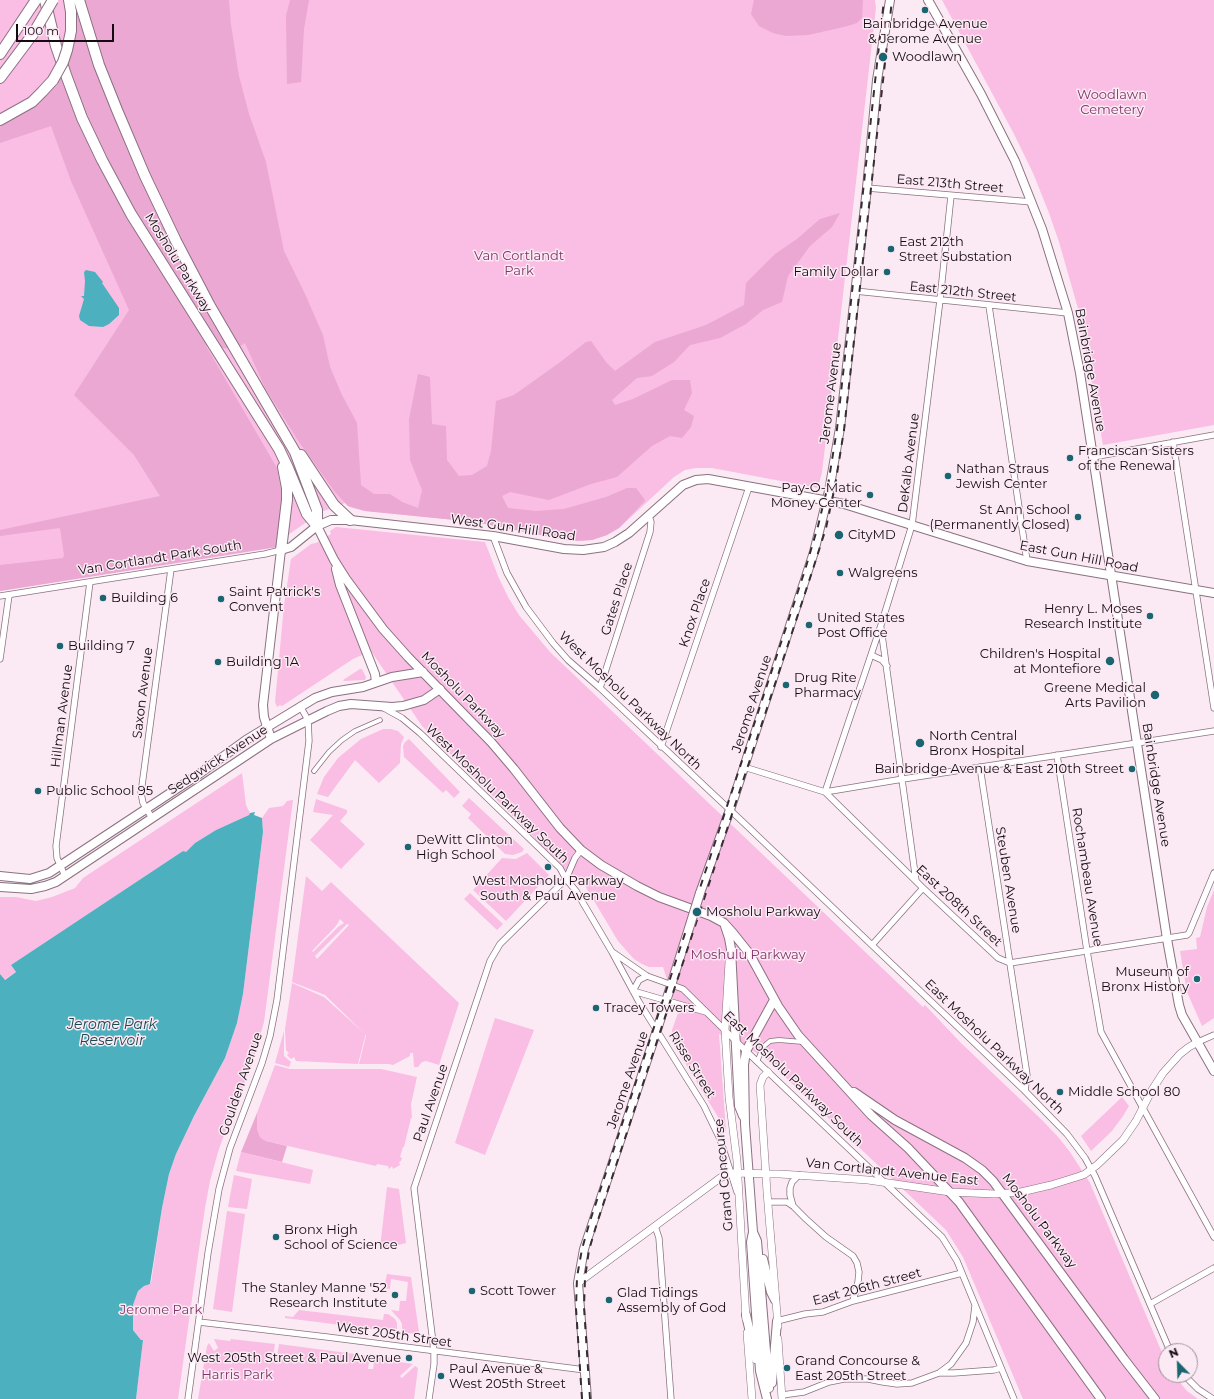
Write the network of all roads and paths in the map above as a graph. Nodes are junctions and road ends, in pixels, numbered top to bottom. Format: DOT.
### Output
graph roads {
  1 [pos="36,0"];
  2 [pos="45,0"];
  3 [pos="53,0"];
  4 [pos="69,0"];
  5 [pos="79,0"];
  6 [pos="890,0"];
  7 [pos="928,0"];
  8 [pos="0,54"];
  9 [pos="0,78"];
  10 [pos="0,120"];
  11 [pos="867,188"];
  12 [pos="951,196"];
  13 [pos="1032,202"];
  14 [pos="855,291"];
  15 [pos="940,300"];
  16 [pos="989,306"];
  17 [pos="1068,313"];
  18 [pos="1214,435"];
  19 [pos="290,442"];
  20 [pos="1173,442"];
  21 [pos="279,449"];
  22 [pos="1093,457"];
  23 [pos="749,486"];
  24 [pos="827,500"];
  25 [pos="649,516"];
  26 [pos="350,520"];
  27 [pos="317,526"];
  28 [pos="912,526"];
  29 [pos="493,536"];
  30 [pos="281,550"];
  31 [pos="334,560"];
  32 [pos="1027,562"];
  33 [pos="171,569"];
  34 [pos="1112,577"];
  35 [pos="90,582"];
  36 [pos="1196,590"];
  37 [pos="1214,593"];
  38 [pos="8,594"];
  39 [pos="0,596"];
  40 [pos="881,626"];
  41 [pos="871,655"];
  42 [pos="0,659"];
  43 [pos="887,666"];
  44 [pos="422,672"];
  45 [pos="376,682"];
  46 [pos="600,688"];
  47 [pos="440,689"];
  48 [pos="300,706"];
  49 [pos="380,706"];
  50 [pos="1214,708"];
  51 [pos="308,720"];
  52 [pos="380,720"];
  53 [pos="267,726"];
  54 [pos="1214,730"];
  55 [pos="271,739"];
  56 [pos="1137,744"];
  57 [pos="661,747"];
  58 [pos="1057,755"];
  59 [pos="980,767"];
  60 [pos="744,768"];
  61 [pos="314,771"];
  62 [pos="903,779"];
  63 [pos="825,792"];
  64 [pos="146,809"];
  65 [pos="730,811"];
  66 [pos="152,818"];
  67 [pos="581,850"];
  68 [pos="60,866"];
  69 [pos="1214,873"];
  70 [pos="0,876"];
  71 [pos="65,876"];
  72 [pos="566,879"];
  73 [pos="916,881"];
  74 [pos="0,887"];
  75 [pos="923,888"];
  76 [pos="724,923"];
  77 [pos="1167,939"];
  78 [pos="872,945"];
  79 [pos="731,950"];
  80 [pos="1087,951"];
  81 [pos="612,952"];
  82 [pos="1010,963"];
  83 [pos="646,976"];
  84 [pos="672,984"];
  85 [pos="633,991"];
  86 [pos="774,1000"];
  87 [pos="666,1001"];
  88 [pos="708,1013"];
  89 [pos="657,1030"];
  90 [pos="725,1030"];
  91 [pos="1214,1035"];
  92 [pos="735,1040"];
  93 [pos="803,1042"];
  94 [pos="1198,1042"];
  95 [pos="746,1052"];
  96 [pos="757,1062"];
  97 [pos="1214,1071"];
  98 [pos="768,1072"];
  99 [pos="845,1086"];
  100 [pos="1025,1091"];
  101 [pos="1143,1109"];
  102 [pos="745,1124"];
  103 [pos="1092,1169"];
  104 [pos="735,1173"];
  105 [pos="749,1173"];
  106 [pos="766,1174"];
  107 [pos="799,1175"];
  108 [pos="885,1183"];
  109 [pos="950,1192"];
  110 [pos="1004,1194"];
  111 [pos="768,1202"];
  112 [pos="793,1206"];
  113 [pos="655,1226"];
  114 [pos="753,1232"];
  115 [pos="1214,1237"];
  116 [pos="757,1242"];
  117 [pos="1214,1268"];
  118 [pos="962,1273"];
  119 [pos="578,1283"];
  120 [pos="775,1300"];
  121 [pos="854,1301"];
  122 [pos="1150,1304"];
  123 [pos="975,1306"];
  124 [pos="746,1316"];
  125 [pos="777,1321"];
  126 [pos="199,1322"];
  127 [pos="1167,1343"];
  128 [pos="434,1351"];
  129 [pos="1001,1368"];
  130 [pos="585,1370"];
  131 [pos="760,1371"];
  132 [pos="939,1373"];
  133 [pos="1192,1383"];
  134 [pos="782,1397"];
  135 [pos="188,1399"];
  136 [pos="429,1399"];
  137 [pos="587,1399"];
  138 [pos="671,1399"];
  139 [pos="752,1399"];
  140 [pos="767,1399"];
  141 [pos="1014,1399"];
  142 [pos="1100,1399"];
  143 [pos="1155,1399"];
  144 [pos="1213,1399"];
  1 -- 8 [label="highway"];
  2 -- 21 [label="highway, Mosholu Parkway"];
  3 -- 9 [label="highway, bridge"];
  4 -- 10 [label="highway, bridge"];
  5 -- 19 [label="highway, Mosholu Parkway"];
  6 -- 11 [label="main road, Jerome Avenue"];
  7 -- 13 [label="main road, Bainbridge Avenue"];
  11 -- 12 [label="street, East 213th Street"];
  11 -- 14 [label="main road, Jerome Avenue"];
  12 -- 13 [label="street, East 213th Street"];
  12 -- 15 [label="street, DeKalb Avenue"];
  13 -- 17 [label="main road, Bainbridge Avenue"];
  14 -- 15 [label="street, East 212th Street"];
  14 -- 24 [label="main road, Jerome Avenue"];
  15 -- 16 [label="street, East 212th Street"];
  15 -- 28 [label="street, DeKalb Avenue"];
  16 -- 17 [label="street, East 212th Street"];
  16 -- 32 [label="street"];
  17 -- 22 [label="main road, Bainbridge Avenue"];
  18 -- 20 [label="street"];
  19 -- 26 [label="highway"];
  19 -- 27 [label="highway, Mosholu Parkway"];
  20 -- 22 [label="street"];
  20 -- 36 [label="street"];
  21 -- 27 [label="highway, Mosholu Parkway"];
  21 -- 30 [label="highway"];
  22 -- 34 [label="main road, Bainbridge Avenue"];
  23 -- 24 [label="main road, West Gun Hill Road"];
  23 -- 25 [label="main road, West Gun Hill Road"];
  23 -- 57 [label="street, Knox Place"];
  24 -- 28 [label="main road, East Gun Hill Road"];
  24 -- 60 [label="main road, Jerome Avenue"];
  25 -- 29 [label="main road, West Gun Hill Road"];
  25 -- 46 [label="street, Gates Place"];
  26 -- 27 [label="main road, West Gun Hill Road"];
  26 -- 29 [label="main road, West Gun Hill Road"];
  27 -- 30 [label="main road, Van Cortlandt Park South"];
  27 -- 31 [label="main road, Mosholu Parkway"];
  28 -- 32 [label="main road, East Gun Hill Road"];
  28 -- 40 [label="street, DeKalb Avenue"];
  29 -- 46 [label="street, West Mosholu Parkway North"];
  30 -- 33 [label="street, Van Cortlandt Park South"];
  30 -- 53 [label="main road"];
  31 -- 44 [label="main road, Mosholu Parkway"];
  31 -- 45 [label="main road"];
  32 -- 34 [label="main road, East Gun Hill Road"];
  33 -- 35 [label="street, Van Cortlandt Park South"];
  33 -- 64 [label="street, Saxon Avenue"];
  34 -- 36 [label="main road, East Gun Hill Road"];
  34 -- 56 [label="main road, Bainbridge Avenue"];
  35 -- 38 [label="street, Van Cortlandt Park South"];
  35 -- 68 [label="street, Hillman Avenue"];
  36 -- 37 [label="main road, East Gun Hill Road"];
  36 -- 50 [label="street"];
  38 -- 39 [label="street, Van Cortlandt Park South"];
  38 -- 42 [label="street"];
  40 -- 41 [label="street, DeKalb Avenue"];
  40 -- 43 [label="street"];
  41 -- 43 [label="street"];
  41 -- 63 [label="street, DeKalb Avenue"];
  43 -- 62 [label="street"];
  44 -- 45 [label="main road, Sedgwick Avenue"];
  44 -- 47 [label="main road, Mosholu Parkway"];
  45 -- 48 [label="main road, Sedgwick Avenue"];
  46 -- 57 [label="street, West Mosholu Parkway North"];
  47 -- 49 [label="main road, Sedgwick Avenue"];
  47 -- 67 [label="main road, Mosholu Parkway"];
  48 -- 51 [label="street, Goulden Avenue"];
  48 -- 53 [label="main road, Sedgwick Avenue"];
  49 -- 51 [label="main road, Sedgwick Avenue"];
  49 -- 72 [label="street, West Mosholu Parkway South"];
  51 -- 55 [label="main road, Sedgwick Avenue"];
  51 -- 126 [label="street, Goulden Avenue"];
  52 -- 61 [label="street"];
  53 -- 55 [label="main road"];
  53 -- 64 [label="main road, Sedgwick Avenue"];
  54 -- 56 [label="street"];
  55 -- 66 [label="main road, Sedgwick Avenue"];
  56 -- 58 [label="street"];
  56 -- 77 [label="main road, Bainbridge Avenue"];
  57 -- 65 [label="street, West Mosholu Parkway North"];
  58 -- 59 [label="street"];
  58 -- 80 [label="street, Rochambeau Avenue"];
  59 -- 62 [label="street"];
  59 -- 82 [label="street, Steuben Avenue"];
  60 -- 63 [label="street, East 208th Street"];
  60 -- 65 [label="main road, Jerome Avenue"];
  62 -- 63 [label="street"];
  62 -- 73 [label="street"];
  63 -- 73 [label="street, East 208th Street"];
  64 -- 66 [label="street, Saxon Avenue"];
  64 -- 68 [label="main road, Sedgwick Avenue"];
  65 -- 78 [label="street, East Mosholu Parkway North"];
  65 -- 84 [label="main road, Jerome Avenue, bridge"];
  66 -- 71 [label="main road, Sedgwick Avenue"];
  67 -- 72 [label="street, Paul Avenue"];
  67 -- 76 [label="main road, Mosholu Parkway"];
  68 -- 70 [label="main road, Sedgwick Avenue"];
  68 -- 71 [label="street, Hillman Avenue"];
  69 -- 77 [label="street"];
  71 -- 74 [label="main road, Sedgwick Avenue"];
  72 -- 81 [label="street, West Mosholu Parkway South"];
  72 -- 128 [label="street, Paul Avenue"];
  73 -- 75 [label="street, East 208th Street"];
  75 -- 78 [label="street"];
  75 -- 82 [label="street, East 208th Street"];
  76 -- 79 [label="main road, Grand Concourse"];
  76 -- 86 [label="main road, Mosholu Parkway"];
  77 -- 80 [label="street"];
  77 -- 94 [label="main road, Bainbridge Avenue"];
  78 -- 100 [label="street, East Mosholu Parkway North"];
  79 -- 90 [label="street, Grand Concourse"];
  79 -- 92 [label="main road, Grand Concourse"];
  80 -- 82 [label="street"];
  80 -- 101 [label="street, Rochambeau Avenue"];
  81 -- 83 [label="street, West Mosholu Parkway South"];
  81 -- 85 [label="street, West Mosholu Parkway South"];
  82 -- 100 [label="street, Steuben Avenue"];
  83 -- 84 [label="street, West Mosholu Parkway South"];
  83 -- 85 [label="street"];
  84 -- 87 [label="main road, Jerome Avenue"];
  84 -- 88 [label="street, East Mosholu Parkway South"];
  85 -- 87 [label="street"];
  85 -- 89 [label="street, West Mosholu Parkway South"];
  86 -- 93 [label="main road, Mosholu Parkway"];
  86 -- 95 [label="main road, Grand Concourse"];
  87 -- 88 [label="street, East Mosholu Parkway South"];
  87 -- 89 [label="main road, Jerome Avenue"];
  88 -- 90 [label="street, East Mosholu Parkway South"];
  89 -- 104 [label="street, Risse Street"];
  89 -- 119 [label="main road, Jerome Avenue"];
  90 -- 92 [label="street, East Mosholu Parkway South"];
  90 -- 104 [label="street, Grand Concourse"];
  91 -- 94 [label="street"];
  92 -- 95 [label="street, East Mosholu Parkway South"];
  92 -- 102 [label="main road, Grand Concourse"];
  93 -- 96 [label="street"];
  93 -- 99 [label="main road, Mosholu Parkway"];
  94 -- 97 [label="main road, Bainbridge Avenue"];
  94 -- 101 [label="street, Van Cortlandt Avenue East"];
  95 -- 96 [label="street, East Mosholu Parkway South"];
  95 -- 102 [label="main road, Grand Concourse"];
  96 -- 98 [label="street, East Mosholu Parkway South"];
  98 -- 106 [label="street"];
  98 -- 108 [label="street, East Mosholu Parkway South"];
  99 -- 109 [label="main road, Mosholu Parkway"];
  99 -- 110 [label="main road, Mosholu Parkway"];
  100 -- 103 [label="street, East Mosholu Parkway North"];
  101 -- 103 [label="street, Van Cortlandt Avenue East"];
  101 -- 115 [label="street, Rochambeau Avenue"];
  102 -- 105 [label="main road, Grand Concourse"];
  103 -- 110 [label="street, Van Cortlandt Avenue East"];
  103 -- 122 [label="street, East Mosholu Parkway North"];
  104 -- 105 [label="street, Van Cortlandt Avenue East"];
  104 -- 113 [label="street, Van Cortlandt Avenue East"];
  104 -- 124 [label="street, Grand Concourse"];
  105 -- 106 [label="street, Van Cortlandt Avenue East"];
  105 -- 114 [label="main road, Grand Concourse"];
  106 -- 107 [label="street, Van Cortlandt Avenue East"];
  106 -- 111 [label="street"];
  107 -- 108 [label="street, Van Cortlandt Avenue East"];
  107 -- 112 [label="street"];
  108 -- 109 [label="street, Van Cortlandt Avenue East"];
  108 -- 118 [label="street, East Mosholu Parkway South"];
  109 -- 110 [label="street, Van Cortlandt Avenue East"];
  109 -- 142 [label="main road, Mosholu Parkway"];
  110 -- 143 [label="main road, Mosholu Parkway"];
  111 -- 112 [label="street"];
  111 -- 120 [label="street"];
  112 -- 121 [label="street"];
  113 -- 119 [label="street, Van Cortlandt Avenue East"];
  113 -- 138 [label="street"];
  114 -- 116 [label="main road, Grand Concourse"];
  114 -- 131 [label="main road, Grand Concourse"];
  116 -- 120 [label="main road"];
  116 -- 140 [label="main road, Grand Concourse"];
  117 -- 122 [label="street"];
  118 -- 121 [label="street, East 206th Street"];
  118 -- 123 [label="street, East Mosholu Parkway South"];
  119 -- 130 [label="main road, Jerome Avenue"];
  120 -- 125 [label="street"];
  121 -- 125 [label="street, East 206th Street"];
  122 -- 127 [label="street, East Mosholu Parkway North"];
  123 -- 129 [label="street, East Mosholu Parkway South"];
  123 -- 132 [label="street"];
  124 -- 131 [label="main road"];
  124 -- 139 [label="street, Grand Concourse"];
  125 -- 134 [label="street"];
  125 -- 140 [label="main road"];
  126 -- 128 [label="street, West 205th Street"];
  126 -- 135 [label="street, Goulden Avenue"];
  128 -- 130 [label="street, West 205th Street"];
  128 -- 136 [label="street, Paul Avenue"];
  129 -- 132 [label="street"];
  129 -- 141 [label="street, East Mosholu Parkway South"];
  130 -- 137 [label="main road, Jerome Avenue"];
  131 -- 140 [label="main road, Grand Concourse"];
  132 -- 134 [label="street"];
  133 -- 144 [label="street"];
}
